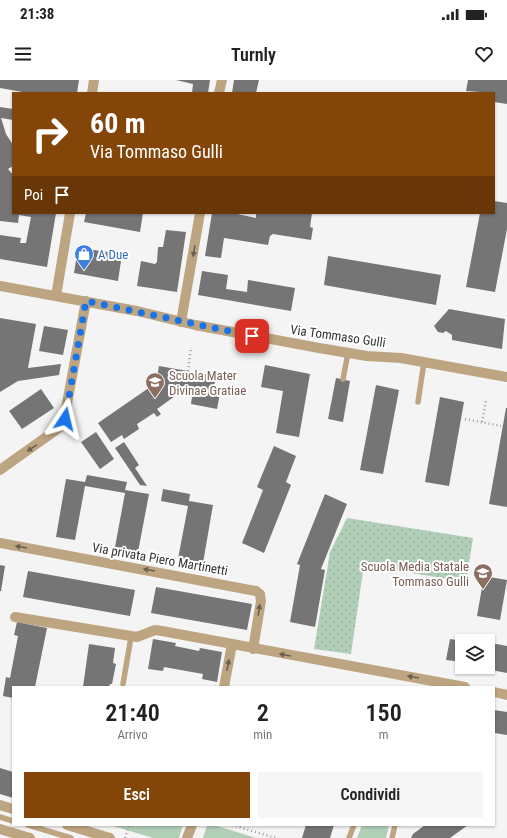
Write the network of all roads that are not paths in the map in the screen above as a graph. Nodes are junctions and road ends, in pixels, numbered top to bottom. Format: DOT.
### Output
graph roads {
  1 [pos="94,80"];
  2 [pos="222,80"];
  3 [pos="92,92"];
  4 [pos="220,92"];
  5 [pos="70,214"];
  6 [pos="200,214"];
  7 [pos="0,286"];
  8 [pos="56,296"];
  9 [pos="86,301"];
  10 [pos="181,322"];
  11 [pos="348,353"];
  12 [pos="424,362"];
  13 [pos="507,377"];
  14 [pos="343,379"];
  15 [pos="418,402"];
  16 [pos="0,470"];
  17 [pos="0,543"];
  18 [pos="15,617"];
  19 [pos="131,636"];
  20 [pos="232,644"];
  21 [pos="253,649"];
  22 [pos="123,684"];
  23 [pos="224,686"];
  24 [pos="459,686"];
  25 [pos="495,692"];
  26 [pos="507,695"];
  27 [pos="0,805"];
  28 [pos="12,809"];
  29 [pos="0,817"];
  30 [pos="12,821"];
  31 [pos="31,826"];
  32 [pos="72,826"];
  33 [pos="192,826"];
  34 [pos="354,826"];
  35 [pos="395,826"];
  36 [pos="0,829"];
  37 [pos="30,838"];
  38 [pos="70,838"];
  39 [pos="110,838"];
  40 [pos="187,838"];
  41 [pos="349,838"];
  42 [pos="392,838"];
  1 -- 3 [label="street"];
  2 -- 4 [label="street"];
  5 -- 8 [label="street"];
  6 -- 10 [label="street, one-way"];
  7 -- 8 [label="street, Via Tommaso Gulli"];
  8 -- 9 [label="street, Via Tommaso Gulli"];
  9 -- 10 [label="street, Via Tommaso Gulli"];
  9 -- 16 [label="street, one-way"];
  10 -- 11 [label="street, Via Tommaso Gulli"];
  11 -- 12 [label="street, Via Tommaso Gulli"];
  11 -- 14 [label="lane"];
  12 -- 13 [label="street, Via Tommaso Gulli"];
  12 -- 15 [label="lane"];
  21 -- 17 [label="street, Via privata Piero Martinetti, one-way"];
  18 -- 19 [label="street"];
  19 -- 20 [label="street"];
  19 -- 22 [label="lane"];
  20 -- 21 [label="street"];
  23 -- 20 [label="street, one-way"];
  24 -- 21 [label="street, one-way"];
  25 -- 26 [label="street"];
  27 -- 28 [label="street"];
  29 -- 30 [label="lane"];
  31 -- 38 [label="lane"];
  32 -- 39 [label="street"];
  33 -- 40 [label="street"];
  34 -- 41 [label="lane"];
  35 -- 42 [label="lane"];
  36 -- 37 [label="street"];
}
